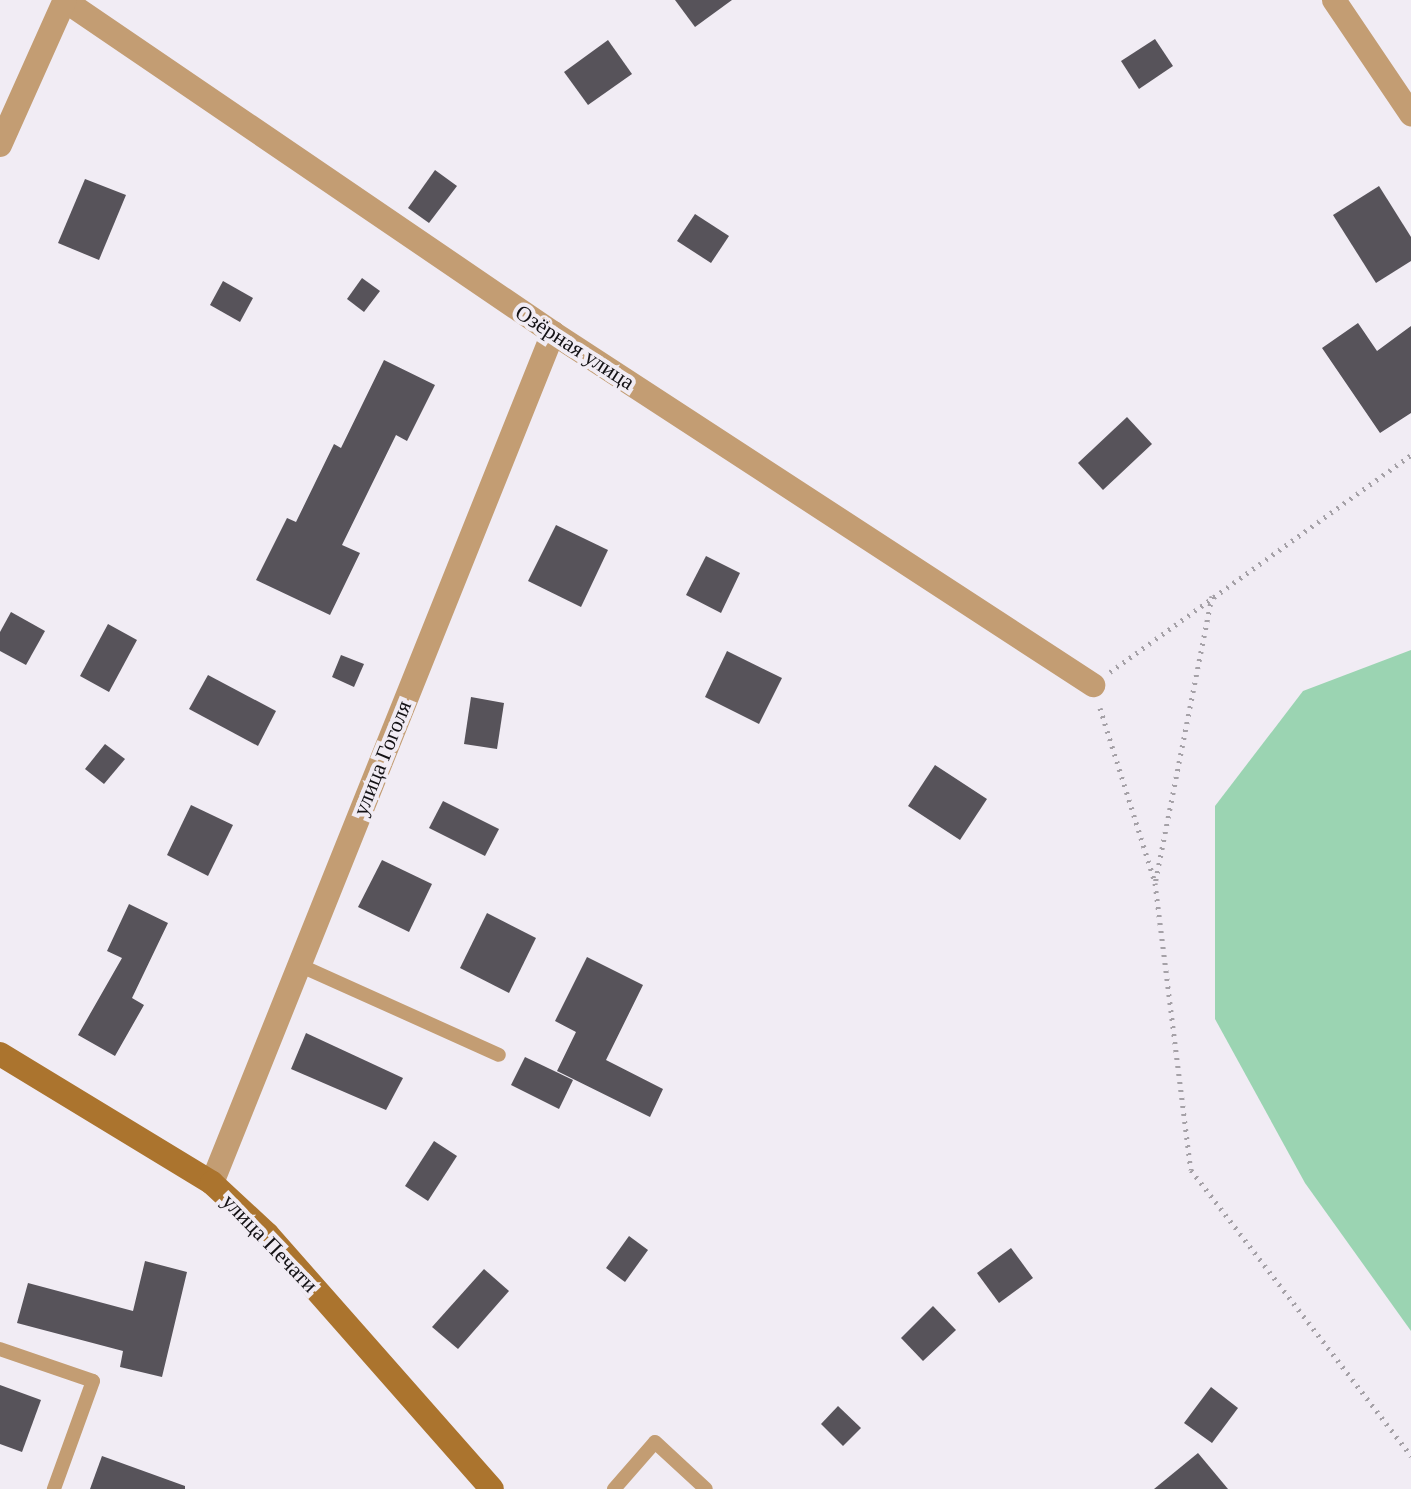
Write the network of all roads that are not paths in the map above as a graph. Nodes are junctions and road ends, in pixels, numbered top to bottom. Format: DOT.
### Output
graph roads {
  1 [pos="64,0"];
  2 [pos="1334,0"];
  3 [pos="1411,114"];
  4 [pos="0,145"];
  5 [pos="553,333"];
  6 [pos="1093,685"];
  7 [pos="299,965"];
  8 [pos="0,1054"];
  9 [pos="499,1055"];
  10 [pos="212,1183"];
  11 [pos="0,1349"];
  12 [pos="54,1489"];
  13 [pos="492,1489"];
  14 [pos="614,1489"];
  15 [pos="706,1489"];
  1 -- 4 [label="street"];
  1 -- 5 [label="street, Озёрная улица"];
  2 -- 3 [label="street"];
  5 -- 6 [label="street, Озёрная улица"];
  5 -- 7 [label="street, улица Гоголя"];
  7 -- 9 [label="lane"];
  7 -- 10 [label="street, улица Гоголя"];
  8 -- 10 [label="street, улица Печати"];
  10 -- 13 [label="street, улица Печати"];
  11 -- 12 [label="lane"];
  14 -- 15 [label="lane"];
}
